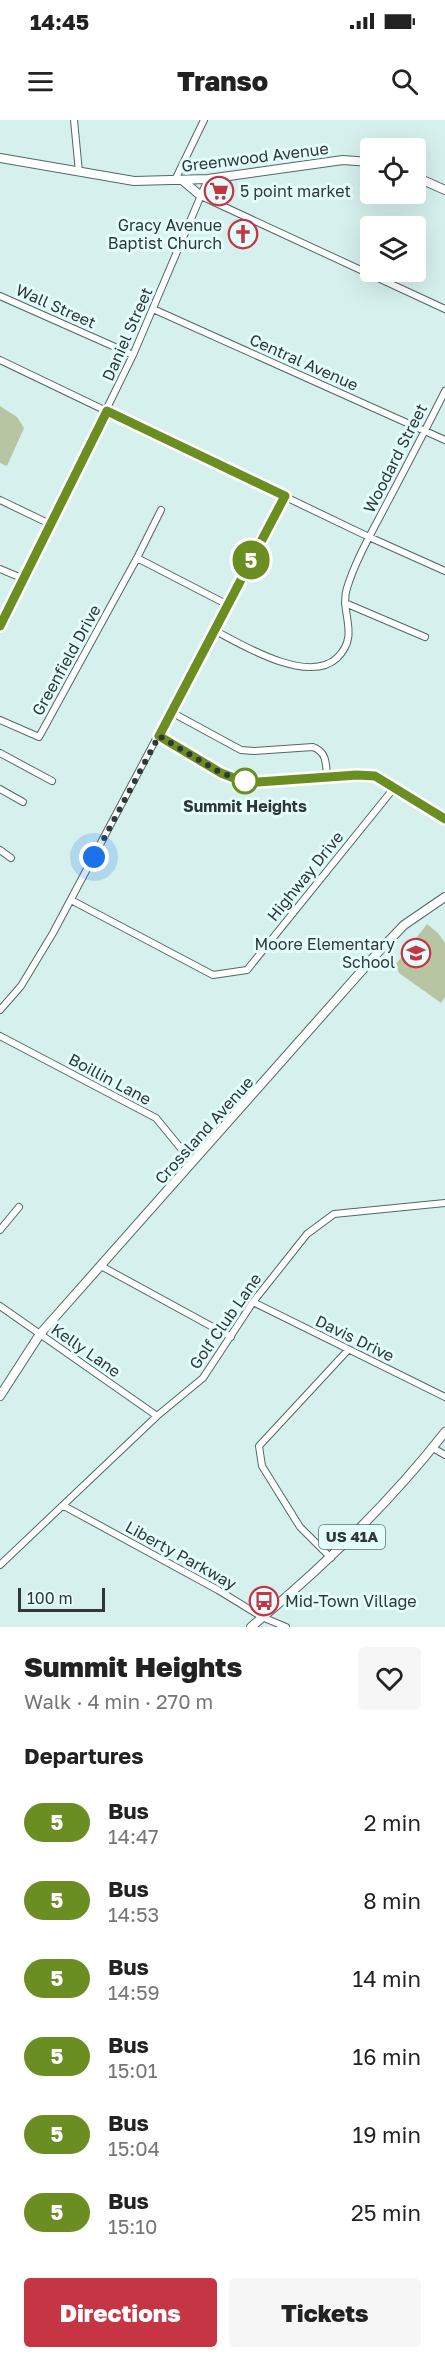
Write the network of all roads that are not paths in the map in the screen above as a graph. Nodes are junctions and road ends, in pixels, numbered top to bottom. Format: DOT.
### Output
graph roads {
  1 [pos="74,120"];
  2 [pos="204,120"];
  3 [pos="0,158"];
  4 [pos="360,161"];
  5 [pos="79,172"];
  6 [pos="208,179"];
  7 [pos="179,180"];
  8 [pos="426,181"];
  9 [pos="445,190"];
  10 [pos="201,196"];
  11 [pos="0,296"];
  12 [pos="153,309"];
  13 [pos="445,309"];
  14 [pos="133,355"];
  15 [pos="0,360"];
  16 [pos="445,391"];
  17 [pos="107,411"];
  18 [pos="425,431"];
  19 [pos="445,440"];
  20 [pos="285,496"];
  21 [pos="0,500"];
  22 [pos="161,510"];
  23 [pos="50,524"];
  24 [pos="369,537"];
  25 [pos="137,558"];
  26 [pos="0,569"];
  27 [pos="445,572"];
  28 [pos="24,579"];
  29 [pos="345,603"];
  30 [pos="228,605"];
  31 [pos="0,626"];
  32 [pos="214,630"];
  33 [pos="425,637"];
  34 [pos="171,712"];
  35 [pos="0,720"];
  36 [pos="159,736"];
  37 [pos="0,753"];
  38 [pos="327,777"];
  39 [pos="52,781"];
  40 [pos="394,788"];
  41 [pos="0,789"];
  42 [pos="23,802"];
  43 [pos="445,819"];
  44 [pos="0,850"];
  45 [pos="11,858"];
  46 [pos="445,897"];
  47 [pos="71,900"];
  48 [pos="0,1010"];
  49 [pos="0,1036"];
  50 [pos="192,1162"];
  51 [pos="445,1203"];
  52 [pos="19,1208"];
  53 [pos="0,1230"];
  54 [pos="100,1266"];
  55 [pos="253,1302"];
  56 [pos="0,1306"];
  57 [pos="40,1334"];
  58 [pos="231,1337"];
  59 [pos="348,1350"];
  60 [pos="0,1396"];
  61 [pos="445,1397"];
  62 [pos="157,1416"];
  63 [pos="445,1432"];
  64 [pos="433,1448"];
  65 [pos="445,1455"];
  66 [pos="64,1506"];
  67 [pos="331,1558"];
  68 [pos="0,1565"];
  69 [pos="262,1617"];
  70 [pos="251,1627"];
  71 [pos="286,1627"];
  1 -- 5 [label="street"];
  2 -- 7 [label="street"];
  3 -- 5 [label="main road, Greenwood Avenue"];
  4 -- 6 [label="main road, Greenwood Avenue"];
  5 -- 7 [label="main road, Greenwood Avenue"];
  6 -- 7 [label="main road, Greenwood Avenue"];
  6 -- 10 [label="street, Daniel Street"];
  7 -- 10 [label="main road"];
  8 -- 9 [label="main road"];
  10 -- 12 [label="street, Daniel Street"];
  10 -- 13 [label="street"];
  11 -- 14 [label="street, Wall Street"];
  12 -- 14 [label="street, Daniel Street"];
  12 -- 18 [label="street, Central Avenue"];
  14 -- 17 [label="street, Daniel Street"];
  15 -- 17 [label="street"];
  16 -- 18 [label="street, Woodard Street"];
  17 -- 20 [label="street"];
  17 -- 23 [label="street, Daniel Street"];
  18 -- 19 [label="street, Central Avenue"];
  18 -- 24 [label="street, Woodard Street"];
  20 -- 24 [label="street"];
  20 -- 30 [label="street"];
  21 -- 23 [label="street"];
  22 -- 25 [label="street, Greenfield Drive"];
  23 -- 28 [label="street, Daniel Street"];
  24 -- 27 [label="street"];
  24 -- 29 [label="street"];
  25 -- 30 [label="street"];
  25 -- 35 [label="street, Greenfield Drive"];
  26 -- 28 [label="street"];
  28 -- 31 [label="street, Daniel Street"];
  29 -- 32 [label="street"];
  29 -- 33 [label="street"];
  30 -- 32 [label="street"];
  32 -- 34 [label="street"];
  34 -- 36 [label="street"];
  34 -- 38 [label="street"];
  36 -- 38 [label="street"];
  36 -- 47 [label="street"];
  37 -- 39 [label="street"];
  38 -- 40 [label="street"];
  40 -- 43 [label="street"];
  40 -- 47 [label="street, Highway Drive"];
  41 -- 42 [label="street"];
  44 -- 45 [label="street"];
  46 -- 50 [label="main road, Crossland Avenue"];
  47 -- 48 [label="street"];
  49 -- 50 [label="street, Boillin Lane"];
  50 -- 54 [label="main road, Crossland Avenue"];
  51 -- 55 [label="street, Golf Club Lane"];
  52 -- 53 [label="street"];
  54 -- 57 [label="main road, Crossland Avenue"];
  54 -- 58 [label="street"];
  55 -- 58 [label="street, Golf Club Lane"];
  55 -- 59 [label="street, Davis Drive"];
  56 -- 57 [label="street, Kelly Lane"];
  57 -- 60 [label="main road, Crossland Avenue"];
  57 -- 62 [label="street, Kelly Lane"];
  58 -- 62 [label="street, Golf Club Lane"];
  59 -- 61 [label="street, Davis Drive"];
  59 -- 67 [label="street"];
  62 -- 66 [label="street, Golf Club Lane"];
  63 -- 64 [label="main road, US 41A"];
  64 -- 65 [label="street"];
  64 -- 67 [label="main road, US 41A"];
  66 -- 68 [label="street, Golf Club Lane"];
  66 -- 69 [label="street, Liberty Parkway"];
  67 -- 69 [label="main road, US 41A"];
  69 -- 70 [label="main road, US 41A"];
  69 -- 71 [label="street, Liberty Parkway"];
}
